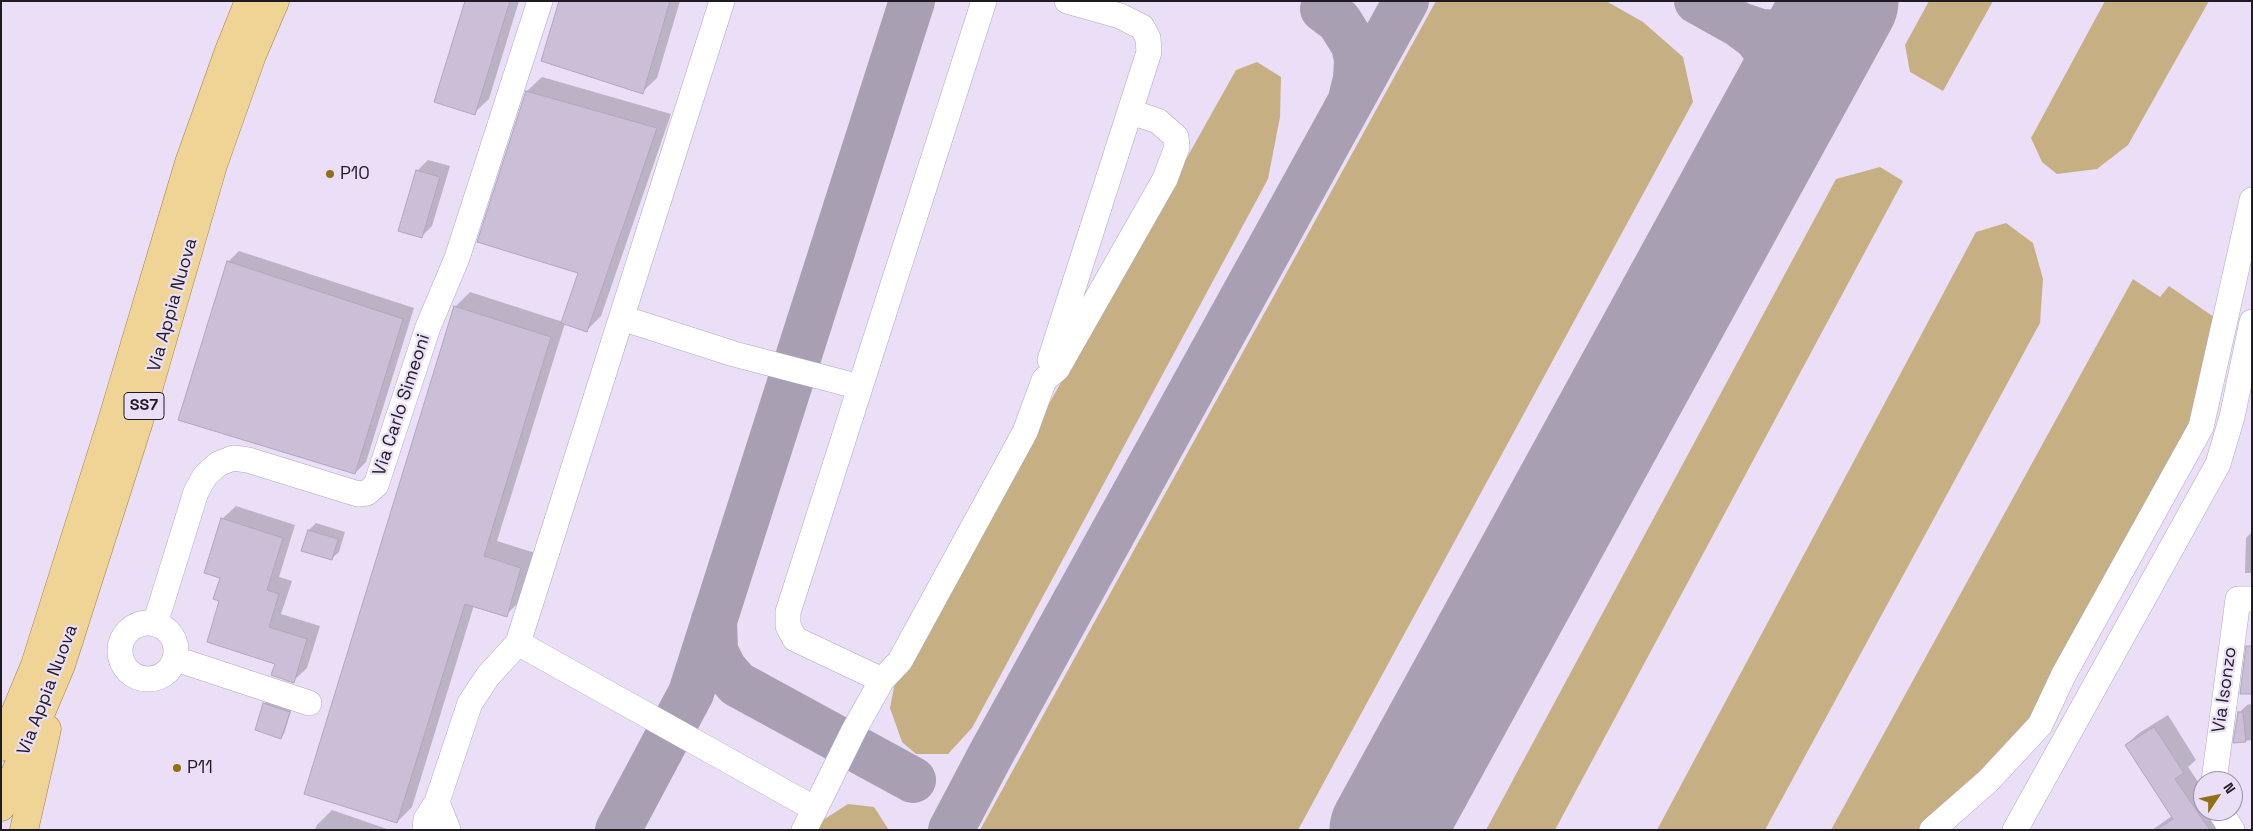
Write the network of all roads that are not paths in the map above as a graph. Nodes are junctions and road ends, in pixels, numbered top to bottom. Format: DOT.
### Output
graph roads {
  1 [pos="249,1"];
  2 [pos="275,1"];
  3 [pos="540,1"];
  4 [pos="722,1"];
  5 [pos="984,1"];
  6 [pos="1067,1"];
  7 [pos="1131,112"];
  8 [pos="2252,200"];
  9 [pos="622,318"];
  10 [pos="2252,322"];
  11 [pos="1044,380"];
  12 [pos="860,388"];
  13 [pos="2245,599"];
  14 [pos="155,624"];
  15 [pos="518,643"];
  16 [pos="176,659"];
  17 [pos="48,665"];
  18 [pos="882,680"];
  19 [pos="309,703"];
  20 [pos="1,711"];
  21 [pos="1,747"];
  22 [pos="2216,771"];
  23 [pos="437,802"];
  24 [pos="1,807"];
  25 [pos="810,819"];
  26 [pos="24,830"];
  27 [pos="425,830"];
  28 [pos="448,830"];
  29 [pos="1932,830"];
  30 [pos="2015,830"];
  1 -- 17 [label="main road, Via Appia Nuova / SS7"];
  2 -- 17 [label="main road, Via Appia Nuova / SS7"];
  3 -- 14 [label="street, Via Carlo Simeoni"];
  4 -- 9 [label="street"];
  5 -- 12 [label="street"];
  6 -- 7 [label="street"];
  7 -- 11 [label="street"];
  7 -- 11 [label="street"];
  8 -- 29 [label="street"];
  9 -- 12 [label="street"];
  9 -- 15 [label="street"];
  10 -- 30 [label="street"];
  11 -- 18 [label="street"];
  12 -- 18 [label="street"];
  13 -- 22 [label="street, Via Isonzo"];
  14 -- 16 [label="street"];
  14 -- 16 [label="street"];
  15 -- 23 [label="street"];
  15 -- 25 [label="street"];
  16 -- 19 [label="street"];
  17 -- 20 [label="main road"];
  17 -- 21 [label="main road, Via Appia Nuova / SS7"];
  17 -- 24 [label="main road, Via Appia Nuova / SS7"];
  17 -- 26 [label="main road"];
  18 -- 25 [label="street"];
  23 -- 27 [label="street"];
  23 -- 28 [label="street"];
}
